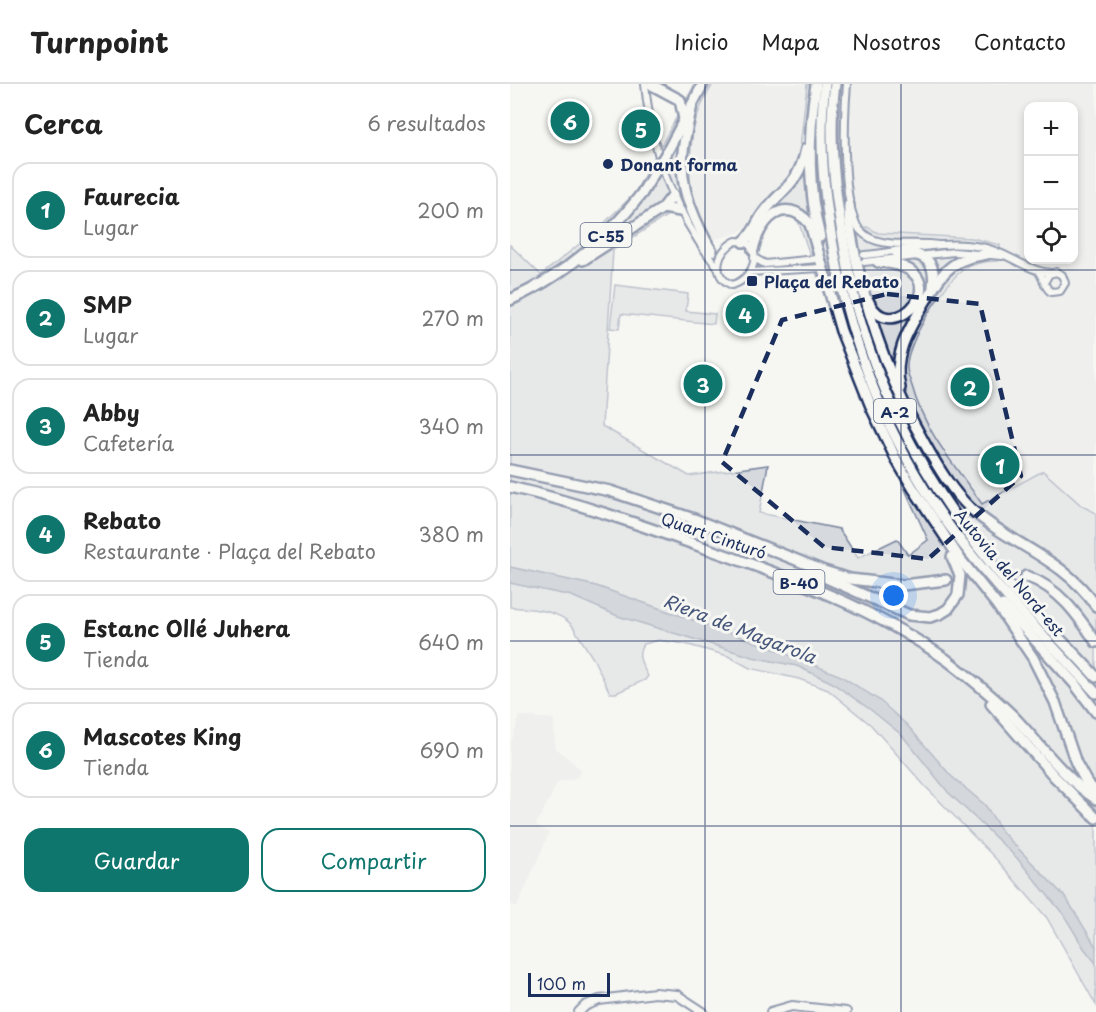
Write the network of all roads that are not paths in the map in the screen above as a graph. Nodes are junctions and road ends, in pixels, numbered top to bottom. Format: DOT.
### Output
graph roads {
  1 [pos="816,84"];
  2 [pos="825,84"];
  3 [pos="835,84"];
  4 [pos="847,84"];
  5 [pos="703,85"];
  6 [pos="652,88"];
  7 [pos="692,105"];
  8 [pos="813,108"];
  9 [pos="684,120"];
  10 [pos="673,195"];
  11 [pos="849,205"];
  12 [pos="663,208"];
  13 [pos="680,211"];
  14 [pos="743,242"];
  15 [pos="700,244"];
  16 [pos="938,245"];
  17 [pos="717,251"];
  18 [pos="896,252"];
  19 [pos="753,254"];
  20 [pos="987,254"];
  21 [pos="920,255"];
  22 [pos="1009,257"];
  23 [pos="817,259"];
  24 [pos="878,262"];
  25 [pos="820,267"];
  26 [pos="718,268"];
  27 [pos="562,271"];
  28 [pos="751,272"];
  29 [pos="1039,272"];
  30 [pos="1051,273"];
  31 [pos="1045,281"];
  32 [pos="862,285"];
  33 [pos="933,288"];
  34 [pos="510,300"];
  35 [pos="845,338"];
  36 [pos="903,402"];
  37 [pos="510,470"];
  38 [pos="510,487"];
  39 [pos="923,505"];
  40 [pos="694,519"];
  41 [pos="952,546"];
  42 [pos="1026,576"];
  43 [pos="946,580"];
  44 [pos="1096,606"];
  45 [pos="1096,642"];
  46 [pos="931,651"];
  47 [pos="1096,677"];
  48 [pos="1096,693"];
  49 [pos="1096,712"];
  50 [pos="1096,792"];
  51 [pos="1096,799"];
  52 [pos="1096,818"];
  53 [pos="579,1012"];
  54 [pos="703,1012"];
  55 [pos="771,1012"];
  56 [pos="846,1012"];
  1 -- 8 [label="highway"];
  2 -- 48 [label="highway, Autovia del Nord-est / A-2"];
  3 -- 47 [label="highway, Autovia del Nord-est / A-2"];
  4 -- 11 [label="street"];
  5 -- 6 [label="highway"];
  5 -- 7 [label="highway, C-55"];
  6 -- 9 [label="highway"];
  6 -- 10 [label="street"];
  7 -- 9 [label="highway, C-55"];
  7 -- 17 [label="highway"];
  8 -- 14 [label="highway"];
  8 -- 35 [label="highway"];
  9 -- 27 [label="highway, C-55, bridge"];
  10 -- 12 [label="highway"];
  10 -- 13 [label="street"];
  11 -- 16 [label="street"];
  11 -- 32 [label="highway"];
  12 -- 13 [label="highway"];
  12 -- 27 [label="highway"];
  13 -- 15 [label="street"];
  14 -- 17 [label="street"];
  14 -- 19 [label="street"];
  15 -- 17 [label="street"];
  15 -- 26 [label="street"];
  16 -- 18 [label="street"];
  16 -- 22 [label="street"];
  17 -- 26 [label="street"];
  18 -- 21 [label="highway"];
  18 -- 24 [label="street"];
  19 -- 23 [label="street"];
  19 -- 28 [label="street"];
  19 -- 35 [label="highway"];
  20 -- 21 [label="street"];
  20 -- 22 [label="street"];
  20 -- 33 [label="highway"];
  21 -- 24 [label="street"];
  21 -- 33 [label="highway"];
  22 -- 29 [label="street"];
  24 -- 32 [label="highway"];
  25 -- 28 [label="street"];
  26 -- 28 [label="street"];
  27 -- 34 [label="highway, C-55"];
  29 -- 30 [label="street"];
  29 -- 31 [label="street"];
  30 -- 31 [label="street"];
  30 -- 31 [label="street"];
  32 -- 36 [label="highway"];
  33 -- 36 [label="highway"];
  35 -- 39 [label="highway"];
  36 -- 44 [label="highway"];
  37 -- 40 [label="highway, Quart Cinturó"];
  38 -- 46 [label="highway, Quart Cinturó / B-40"];
  39 -- 40 [label="highway"];
  39 -- 41 [label="highway"];
  40 -- 43 [label="highway"];
  41 -- 49 [label="highway"];
  41 -- 50 [label="highway"];
  42 -- 45 [label="highway"];
  46 -- 51 [label="highway"];
  46 -- 52 [label="highway"];
  53 -- 54 [label="main road"];
  55 -- 56 [label="main road"];
}
